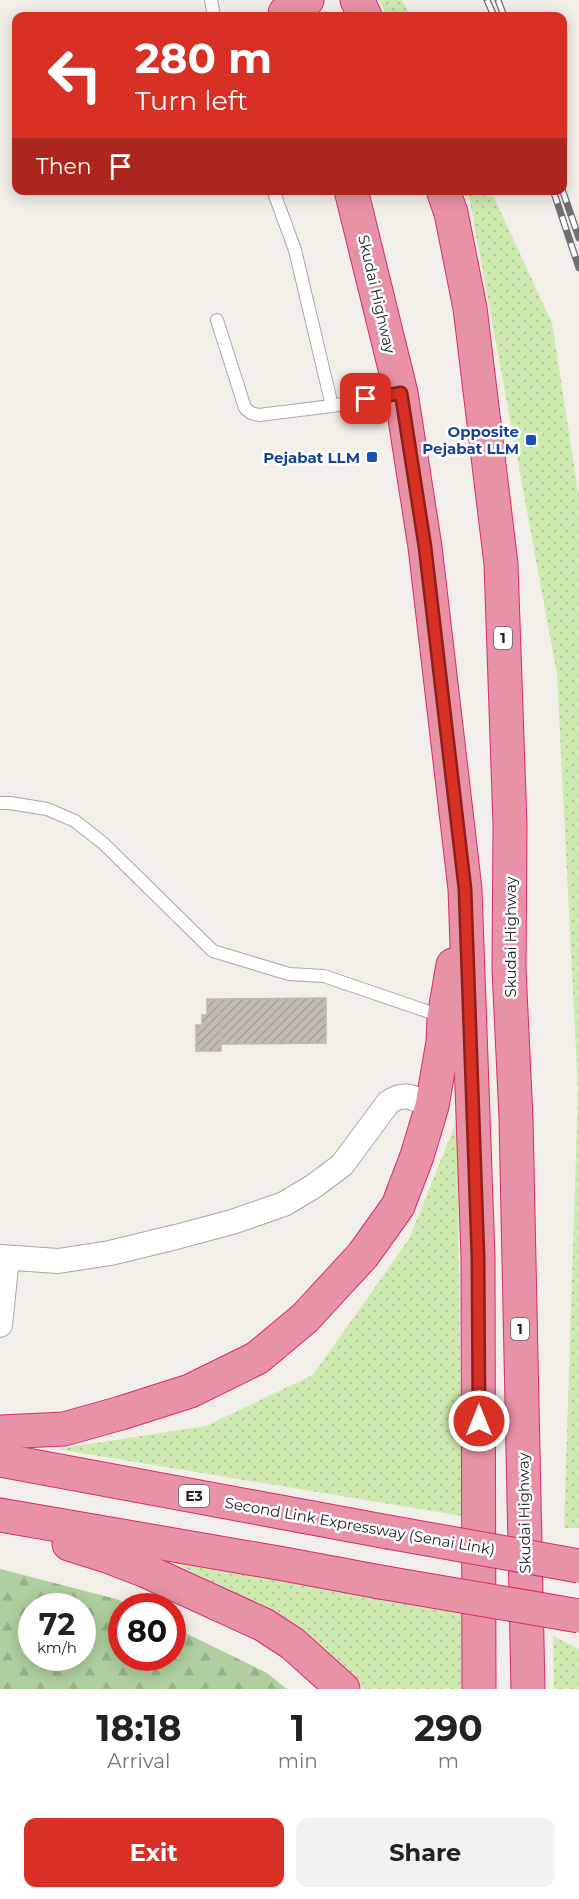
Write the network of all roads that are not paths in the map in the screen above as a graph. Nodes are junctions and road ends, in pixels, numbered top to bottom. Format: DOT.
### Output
graph roads {
  1 [pos="275,195"];
  2 [pos="352,195"];
  3 [pos="426,195"];
  4 [pos="445,195"];
  5 [pos="470,308"];
  6 [pos="217,320"];
  7 [pos="401,393"];
  8 [pos="332,406"];
  9 [pos="0,803"];
  10 [pos="465,889"];
  11 [pos="444,1017"];
  12 [pos="432,1106"];
  13 [pos="4,1257"];
  14 [pos="0,1325"];
  15 [pos="0,1432"];
  16 [pos="0,1460"];
  17 [pos="0,1515"];
  18 [pos="0,1522"];
  19 [pos="579,1566"];
  20 [pos="579,1616"];
  21 [pos="343,1689"];
  22 [pos="479,1689"];
  23 [pos="528,1689"];
  1 -- 8 [label="lane"];
  2 -- 7 [label="highway, Skudai Highway"];
  3 -- 5 [label="highway"];
  4 -- 5 [label="highway, Skudai Highway / 1"];
  5 -- 23 [label="highway, Skudai Highway / 1"];
  6 -- 8 [label="lane"];
  7 -- 8 [label="lane"];
  7 -- 10 [label="highway, Skudai Highway"];
  9 -- 11 [label="lane"];
  10 -- 11 [label="highway"];
  10 -- 22 [label="highway, Skudai Highway"];
  11 -- 12 [label="highway"];
  12 -- 13 [label="street"];
  12 -- 15 [label="highway"];
  13 -- 14 [label="street"];
  16 -- 19 [label="highway, Second Link Expressway (Senai Link) / E3, bridge"];
  17 -- 20 [label="highway, bridge"];
  18 -- 21 [label="highway"];
}
